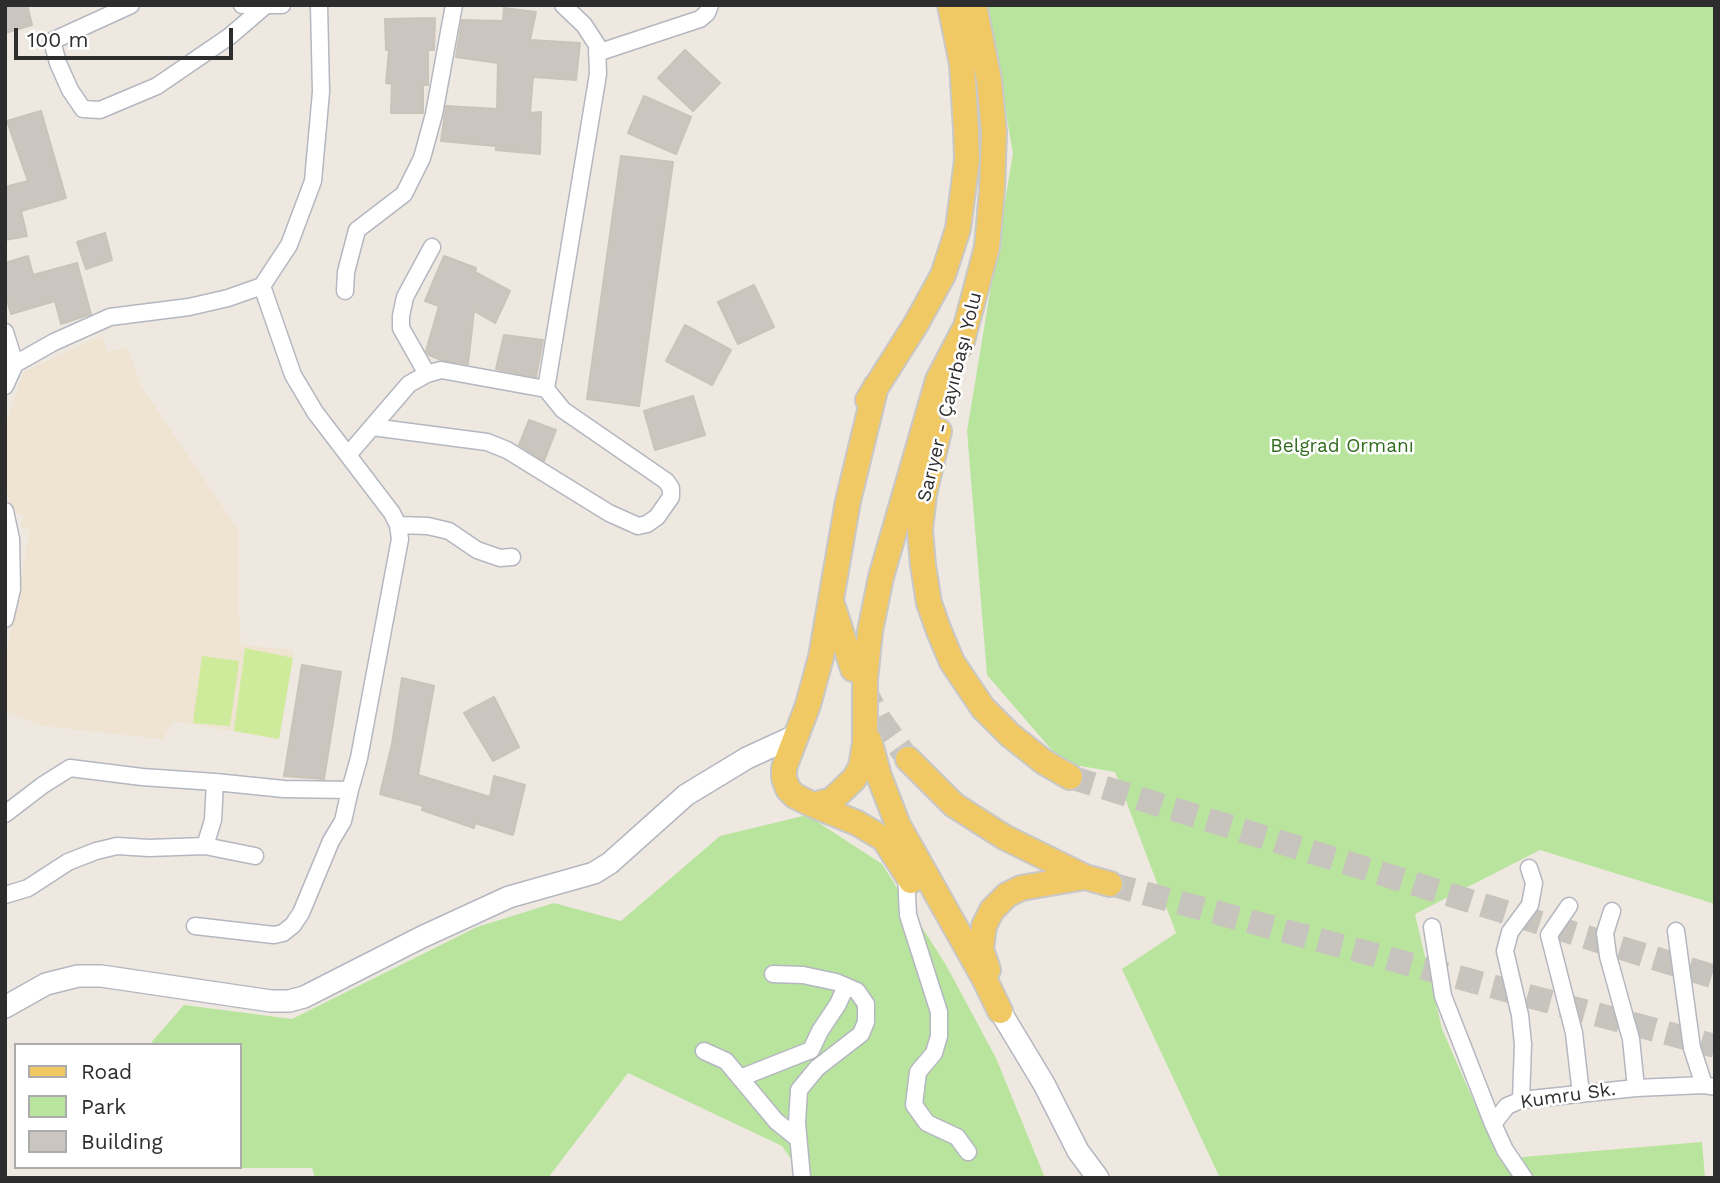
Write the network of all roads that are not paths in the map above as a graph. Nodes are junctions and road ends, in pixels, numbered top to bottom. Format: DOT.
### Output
graph roads {
  1 [pos="131,5"];
  2 [pos="242,5"];
  3 [pos="282,5"];
  4 [pos="319,5"];
  5 [pos="454,5"];
  6 [pos="563,5"];
  7 [pos="710,5"];
  8 [pos="950,5"];
  9 [pos="974,5"];
  10 [pos="265,6"];
  11 [pos="597,52"];
  12 [pos="432,247"];
  13 [pos="262,286"];
  14 [pos="345,291"];
  15 [pos="964,330"];
  16 [pos="5,332"];
  17 [pos="15,364"];
  18 [pos="427,374"];
  19 [pos="5,386"];
  20 [pos="546,389"];
  21 [pos="372,427"];
  22 [pos="348,455"];
  23 [pos="5,511"];
  24 [pos="398,525"];
  25 [pos="512,557"];
  26 [pos="831,603"];
  27 [pos="5,619"];
  28 [pos="853,669"];
  29 [pos="864,708"];
  30 [pos="797,735"];
  31 [pos="908,759"];
  32 [pos="1070,777"];
  33 [pos="215,782"];
  34 [pos="350,790"];
  35 [pos="813,805"];
  36 [pos="5,814"];
  37 [pos="205,846"];
  38 [pos="255,856"];
  39 [pos="1529,868"];
  40 [pos="906,874"];
  41 [pos="1085,877"];
  42 [pos="1110,884"];
  43 [pos="5,895"];
  44 [pos="1569,906"];
  45 [pos="1612,911"];
  46 [pos="195,926"];
  47 [pos="1433,927"];
  48 [pos="1676,931"];
  49 [pos="773,974"];
  50 [pos="846,986"];
  51 [pos="5,1007"];
  52 [pos="1000,1011"];
  53 [pos="704,1051"];
  54 [pos="740,1077"];
  55 [pos="1709,1086"];
  56 [pos="1636,1088"];
  57 [pos="1581,1094"];
  58 [pos="1521,1100"];
  59 [pos="1493,1124"];
  60 [pos="797,1138"];
  61 [pos="968,1152"];
  62 [pos="802,1178"];
  63 [pos="1098,1178"];
  64 [pos="1524,1178"];
  1 -- 10 [label="street"];
  2 -- 10 [label="street"];
  3 -- 10 [label="street"];
  4 -- 13 [label="street"];
  5 -- 14 [label="street"];
  6 -- 11 [label="street"];
  7 -- 11 [label="street"];
  8 -- 26 [label="main road"];
  9 -- 15 [label="main road, Sarıyer - Çayırbaşı Yolu"];
  11 -- 20 [label="street"];
  12 -- 18 [label="street"];
  13 -- 17 [label="street"];
  13 -- 22 [label="street"];
  15 -- 29 [label="main road"];
  15 -- 32 [label="main road, Sarıyer - Çayırbaşı Yolu"];
  16 -- 17 [label="street"];
  17 -- 19 [label="street"];
  18 -- 20 [label="street"];
  18 -- 21 [label="street"];
  20 -- 21 [label="street"];
  21 -- 22 [label="street"];
  22 -- 24 [label="street"];
  23 -- 27 [label="street"];
  24 -- 25 [label="street"];
  24 -- 34 [label="street"];
  26 -- 28 [label="main road"];
  26 -- 30 [label="main road"];
  29 -- 35 [label="main road"];
  29 -- 52 [label="main road"];
  30 -- 35 [label="main road"];
  30 -- 51 [label="street"];
  31 -- 41 [label="main road"];
  33 -- 34 [label="street"];
  33 -- 36 [label="street"];
  33 -- 37 [label="street"];
  34 -- 46 [label="street"];
  35 -- 40 [label="main road"];
  37 -- 38 [label="street"];
  37 -- 43 [label="street"];
  39 -- 58 [label="street"];
  40 -- 52 [label="main road"];
  40 -- 61 [label="street"];
  41 -- 42 [label="main road"];
  41 -- 52 [label="main road"];
  44 -- 57 [label="street"];
  45 -- 56 [label="street"];
  47 -- 59 [label="street"];
  48 -- 55 [label="street"];
  49 -- 50 [label="street"];
  50 -- 54 [label="street"];
  50 -- 60 [label="street"];
  52 -- 63 [label="street"];
  53 -- 54 [label="street"];
  54 -- 60 [label="street"];
  55 -- 56 [label="street, Kumru Sk."];
  56 -- 57 [label="street, Kumru Sk."];
  57 -- 58 [label="street, Kumru Sk."];
  58 -- 59 [label="street, Kumru Sk."];
  59 -- 64 [label="street"];
  60 -- 62 [label="street"];
}
